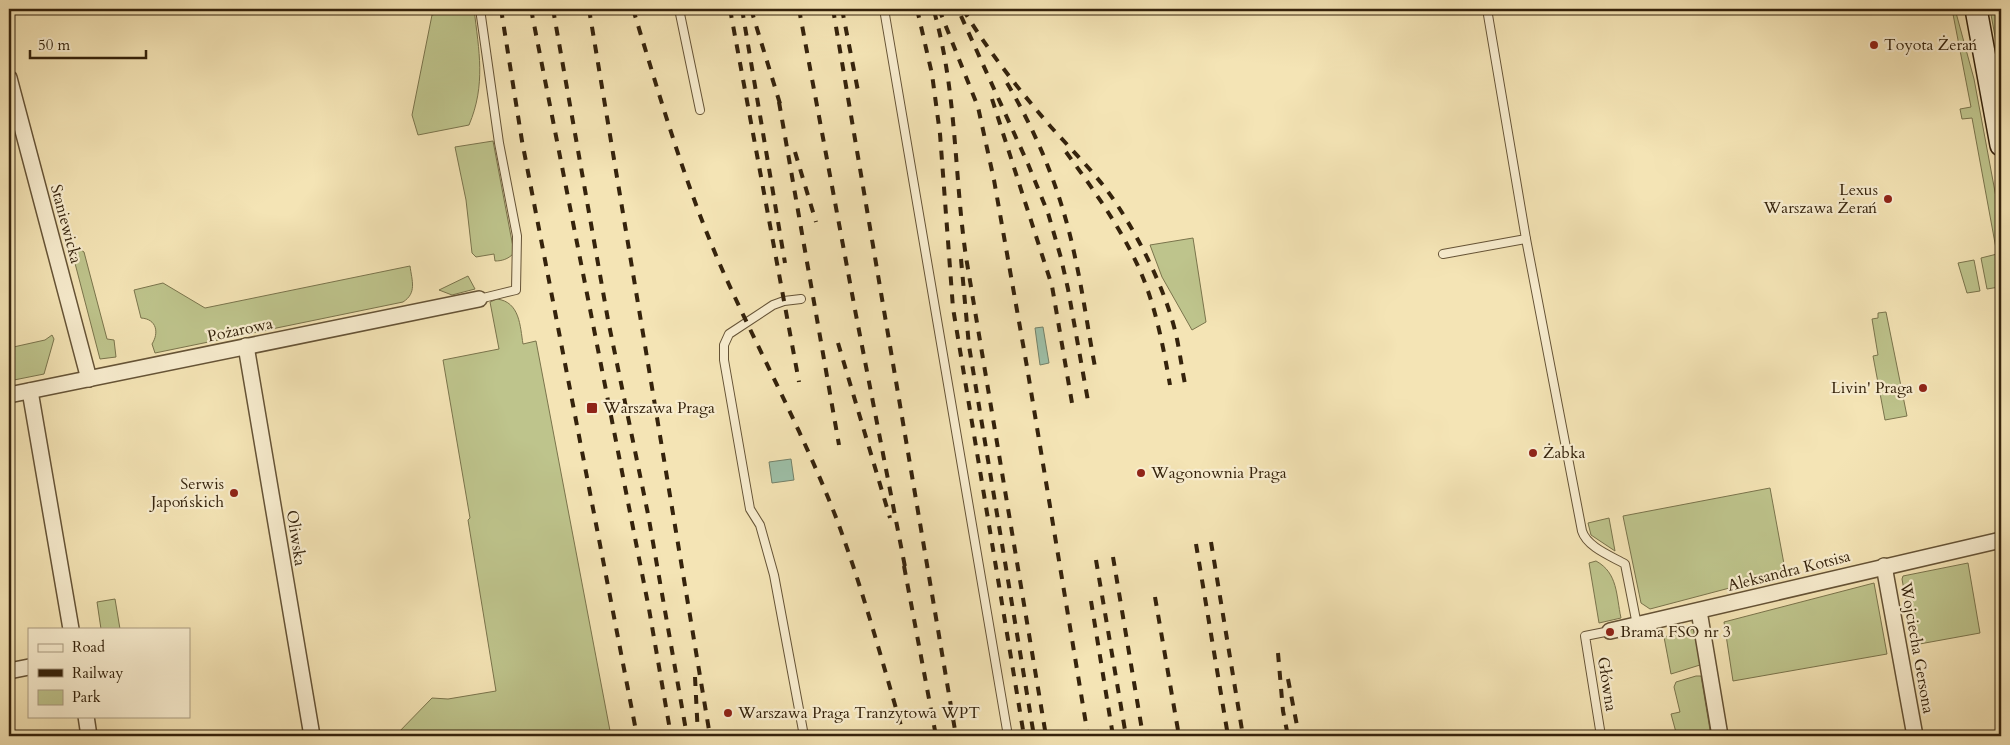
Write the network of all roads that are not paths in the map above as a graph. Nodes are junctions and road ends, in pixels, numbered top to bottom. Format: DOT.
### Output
graph roads {
  1 [pos="480,9"];
  2 [pos="679,9"];
  3 [pos="884,9"];
  4 [pos="1486,9"];
  5 [pos="1976,9"];
  6 [pos="9,78"];
  7 [pos="700,110"];
  8 [pos="2001,145"];
  9 [pos="1526,239"];
  10 [pos="1443,254"];
  11 [pos="479,299"];
  12 [pos="801,299"];
  13 [pos="246,346"];
  14 [pos="88,378"];
  15 [pos="30,390"];
  16 [pos="9,395"];
  17 [pos="2001,540"];
  18 [pos="1884,566"];
  19 [pos="1699,611"];
  20 [pos="1637,625"];
  21 [pos="71,628"];
  22 [pos="1610,631"];
  23 [pos="1585,636"];
  24 [pos="28,667"];
  25 [pos="9,671"];
  26 [pos="86,718"];
  27 [pos="89,736"];
  28 [pos="312,736"];
  29 [pos="804,736"];
  30 [pos="1008,736"];
  31 [pos="1601,736"];
  32 [pos="1720,736"];
  33 [pos="1915,736"];
  1 -- 11 [label="lane"];
  2 -- 7 [label="lane"];
  3 -- 30 [label="lane"];
  4 -- 9 [label="lane"];
  5 -- 8 [label="main road"];
  6 -- 14 [label="street, Staniewicka"];
  9 -- 10 [label="lane"];
  9 -- 20 [label="lane"];
  11 -- 13 [label="street, Pożarowa"];
  12 -- 29 [label="lane"];
  13 -- 14 [label="street, Pożarowa"];
  13 -- 28 [label="street, Oliwska"];
  14 -- 15 [label="street, Pożarowa"];
  15 -- 16 [label="street, Pożarowa"];
  15 -- 21 [label="street"];
  17 -- 18 [label="street, Aleksandra Kotsisa"];
  18 -- 19 [label="street, Aleksandra Kotsisa"];
  18 -- 33 [label="street, Wojciecha Gersona"];
  19 -- 20 [label="street, Aleksandra Kotsisa"];
  19 -- 32 [label="street"];
  20 -- 22 [label="street, Aleksandra Kotsisa"];
  22 -- 23 [label="lane, Aleksandra Kotsisa"];
  23 -- 31 [label="lane, Główna"];
  24 -- 25 [label="street"];
  26 -- 27 [label="street"];
}
